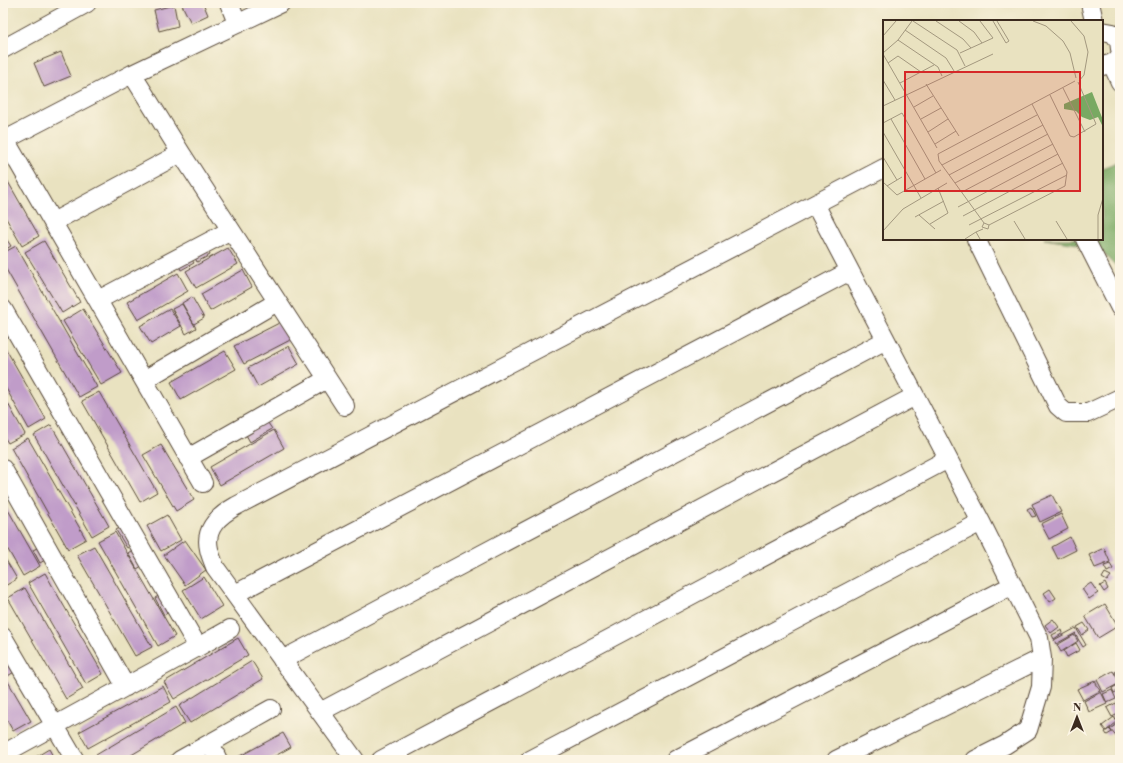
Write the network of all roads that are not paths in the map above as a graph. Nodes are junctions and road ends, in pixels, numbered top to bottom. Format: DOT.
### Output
graph roads {
  1 [pos="87,3"];
  2 [pos="229,3"];
  3 [pos="281,3"];
  4 [pos="1090,3"];
  5 [pos="1094,20"];
  6 [pos="237,23"];
  7 [pos="1103,32"];
  8 [pos="3,49"];
  9 [pos="1113,58"];
  10 [pos="132,74"];
  11 [pos="1120,82"];
  12 [pos="4,139"];
  13 [pos="181,153"];
  14 [pos="883,169"];
  15 [pos="815,204"];
  16 [pos="53,222"];
  17 [pos="231,230"];
  18 [pos="976,240"];
  19 [pos="1086,240"];
  20 [pos="850,271"];
  21 [pos="98,300"];
  22 [pos="277,302"];
  23 [pos="1120,308"];
  24 [pos="3,309"];
  25 [pos="886,340"];
  26 [pos="327,379"];
  27 [pos="144,380"];
  28 [pos="915,396"];
  29 [pos="1120,398"];
  30 [pos="345,406"];
  31 [pos="188,458"];
  32 [pos="948,459"];
  33 [pos="3,469"];
  34 [pos="203,483"];
  35 [pos="981,522"];
  36 [pos="1013,585"];
  37 [pos="235,594"];
  38 [pos="230,629"];
  39 [pos="3,637"];
  40 [pos="198,647"];
  41 [pos="1042,658"];
  42 [pos="282,660"];
  43 [pos="126,686"];
  44 [pos="271,709"];
  45 [pos="320,712"];
  46 [pos="54,726"];
  47 [pos="210,743"];
  48 [pos="3,754"];
  49 [pos="75,760"];
  50 [pos="180,760"];
  51 [pos="218,760"];
  52 [pos="355,760"];
  53 [pos="381,760"];
  54 [pos="530,760"];
  55 [pos="675,760"];
  56 [pos="836,760"];
  57 [pos="975,760"];
  1 -- 8 [label="street"];
  2 -- 6 [label="street"];
  3 -- 6 [label="street"];
  4 -- 5 [label="street"];
  6 -- 10 [label="street"];
  7 -- 9 [label="street"];
  9 -- 11 [label="street"];
  10 -- 12 [label="street"];
  10 -- 13 [label="street"];
  12 -- 16 [label="street"];
  13 -- 16 [label="street"];
  13 -- 17 [label="street"];
  14 -- 15 [label="street"];
  15 -- 20 [label="street"];
  15 -- 37 [label="street"];
  16 -- 21 [label="street"];
  17 -- 21 [label="street"];
  17 -- 22 [label="street"];
  18 -- 29 [label="street"];
  19 -- 23 [label="street"];
  20 -- 25 [label="street"];
  20 -- 37 [label="street"];
  21 -- 27 [label="street"];
  22 -- 26 [label="street"];
  22 -- 27 [label="street"];
  24 -- 40 [label="street"];
  25 -- 28 [label="street"];
  25 -- 42 [label="street"];
  26 -- 30 [label="street"];
  26 -- 31 [label="street"];
  27 -- 31 [label="street"];
  28 -- 32 [label="street"];
  28 -- 45 [label="street"];
  31 -- 34 [label="street"];
  32 -- 35 [label="street"];
  32 -- 53 [label="street"];
  33 -- 43 [label="street"];
  35 -- 36 [label="street"];
  35 -- 54 [label="street"];
  36 -- 41 [label="street"];
  36 -- 55 [label="street"];
  37 -- 42 [label="street"];
  38 -- 40 [label="street"];
  39 -- 46 [label="street"];
  40 -- 43 [label="street"];
  41 -- 56 [label="street"];
  41 -- 57 [label="street"];
  42 -- 45 [label="street"];
  43 -- 46 [label="street"];
  44 -- 47 [label="street"];
  45 -- 52 [label="street"];
  46 -- 48 [label="street"];
  46 -- 49 [label="street"];
  47 -- 50 [label="street"];
  47 -- 51 [label="street"];
}
